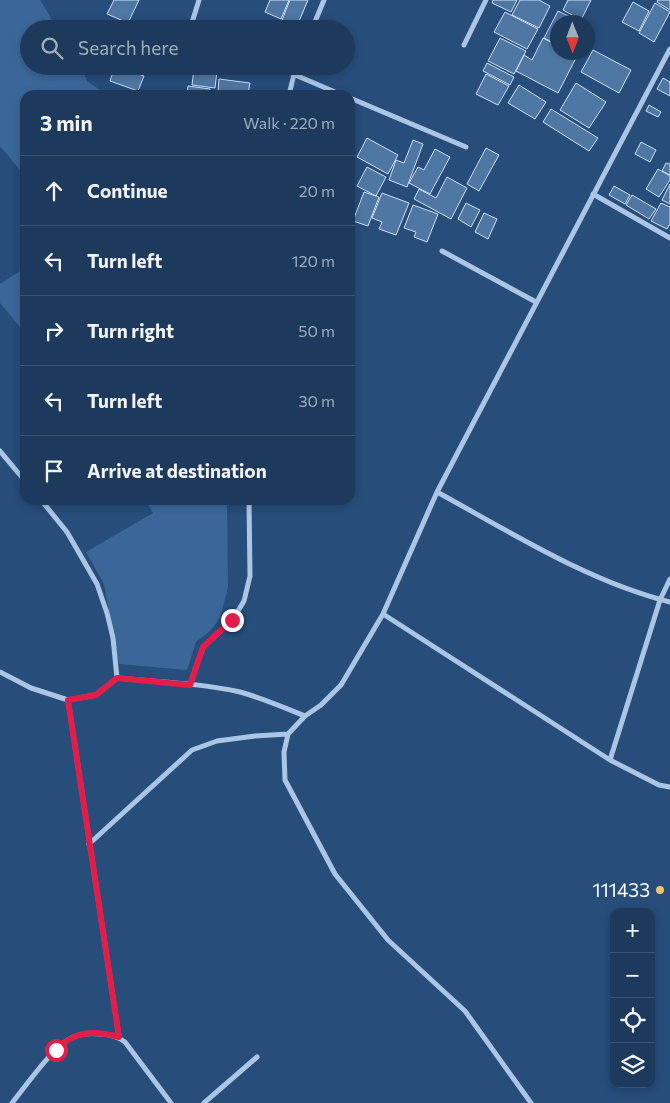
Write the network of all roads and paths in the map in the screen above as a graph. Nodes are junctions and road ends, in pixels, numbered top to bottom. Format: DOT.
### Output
graph roads {
  1 [pos="199,0"];
  2 [pos="324,0"];
  3 [pos="486,0"];
  4 [pos="193,20"];
  5 [pos="316,20"];
  6 [pos="464,45"];
  7 [pos="670,49"];
  8 [pos="293,75"];
  9 [pos="295,75"];
  10 [pos="290,90"];
  11 [pos="330,90"];
  12 [pos="355,100"];
  13 [pos="466,147"];
  14 [pos="593,194"];
  15 [pos="670,238"];
  16 [pos="442,251"];
  17 [pos="536,302"];
  18 [pos="0,451"];
  19 [pos="20,475"];
  20 [pos="437,492"];
  21 [pos="45,505"];
  22 [pos="249,505"];
  23 [pos="670,579"];
  24 [pos="660,600"];
  25 [pos="670,602"];
  26 [pos="383,614"];
  27 [pos="0,672"];
  28 [pos="117,678"];
  29 [pos="190,685"];
  30 [pos="68,700"];
  31 [pos="305,716"];
  32 [pos="288,734"];
  33 [pos="610,760"];
  34 [pos="670,787"];
  35 [pos="89,844"];
  36 [pos="119,1037"];
  37 [pos="257,1057"];
  38 [pos="12,1103"];
  39 [pos="171,1103"];
  40 [pos="204,1103"];
  41 [pos="531,1103"];
  1 -- 4 [label="street"];
  2 -- 5 [label="street"];
  3 -- 6 [label="street"];
  7 -- 14 [label="street"];
  8 -- 10 [label="street"];
  9 -- 11 [label="street"];
  12 -- 13 [label="street"];
  14 -- 15 [label="street"];
  14 -- 17 [label="street"];
  16 -- 17 [label="street"];
  17 -- 20 [label="street"];
  18 -- 19 [label="street"];
  20 -- 24 [label="street"];
  20 -- 26 [label="street"];
  21 -- 28 [label="street"];
  22 -- 29 [label="street"];
  23 -- 24 [label="street"];
  24 -- 25 [label="street"];
  24 -- 33 [label="street"];
  26 -- 31 [label="street"];
  26 -- 33 [label="street"];
  27 -- 30 [label="street"];
  28 -- 29 [label="street"];
  28 -- 30 [label="street"];
  29 -- 31 [label="street"];
  30 -- 35 [label="street"];
  31 -- 32 [label="street"];
  32 -- 35 [label="street"];
  32 -- 41 [label="street"];
  33 -- 34 [label="street"];
  35 -- 36 [label="street"];
  36 -- 38 [label="street"];
  36 -- 39 [label="street"];
  37 -- 40 [label="street"];
}
